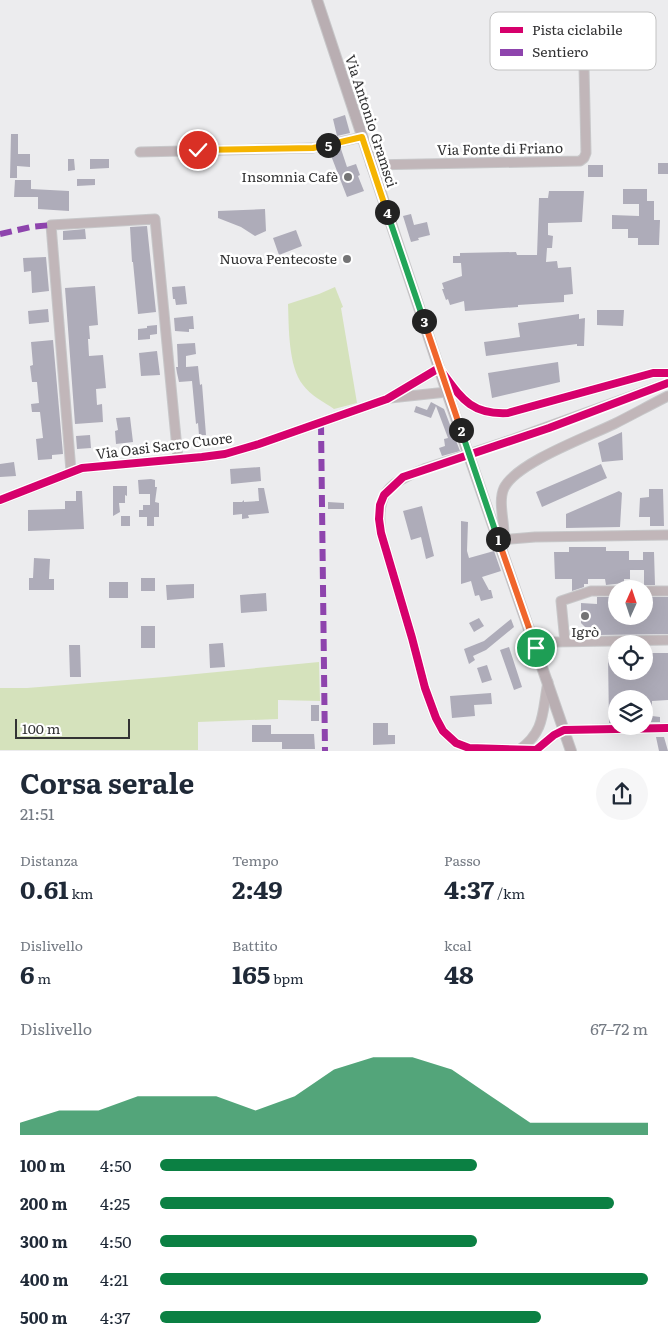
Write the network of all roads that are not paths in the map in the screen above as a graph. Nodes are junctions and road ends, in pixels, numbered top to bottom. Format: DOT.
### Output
graph roads {
  1 [pos="317,0"];
  2 [pos="584,70"];
  3 [pos="362,137"];
  4 [pos="140,152"];
  5 [pos="371,165"];
  6 [pos="439,368"];
  7 [pos="668,372"];
  8 [pos="668,383"];
  9 [pos="448,392"];
  10 [pos="668,396"];
  11 [pos="387,399"];
  12 [pos="178,459"];
  13 [pos="71,471"];
  14 [pos="0,500"];
  15 [pos="668,535"];
  16 [pos="498,540"];
  17 [pos="608,591"];
  18 [pos="653,591"];
  19 [pos="668,591"];
  20 [pos="668,640"];
  21 [pos="565,642"];
  22 [pos="536,648"];
  23 [pos="548,682"];
  24 [pos="668,728"];
  25 [pos="564,730"];
  26 [pos="520,750"];
  27 [pos="571,750"];
  1 -- 3 [label="main road, Via Antonio Gramsci"];
  2 -- 5 [label="street, Via Fonte di Friano"];
  3 -- 4 [label="street"];
  3 -- 5 [label="main road, Via Antonio Gramsci"];
  5 -- 6 [label="main road, Via Antonio Gramsci"];
  6 -- 7 [label="street"];
  6 -- 9 [label="main road, Via Antonio Gramsci"];
  6 -- 11 [label="street, Via Oasi Sacro Cuore"];
  8 -- 26 [label="street, bridge"];
  9 -- 11 [label="street, Via Oasi Sacro Cuore"];
  9 -- 16 [label="main road, Via Antonio Gramsci"];
  10 -- 16 [label="street"];
  11 -- 12 [label="street, Via Oasi Sacro Cuore"];
  12 -- 13 [label="street, Via Oasi Sacro Cuore"];
  12 -- 13 [label="street"];
  13 -- 14 [label="street, Via Oasi Sacro Cuore"];
  15 -- 16 [label="street"];
  16 -- 22 [label="main road, Via Antonio Gramsci"];
  17 -- 21 [label="street"];
  18 -- 19 [label="street"];
  20 -- 21 [label="street"];
  21 -- 22 [label="street"];
  22 -- 23 [label="main road, Via Antonio Gramsci"];
  23 -- 25 [label="main road, Via Antonio Gramsci"];
  23 -- 26 [label="street"];
  24 -- 25 [label="street"];
  25 -- 26 [label="street"];
  25 -- 27 [label="main road, Via Antonio Gramsci"];
}
